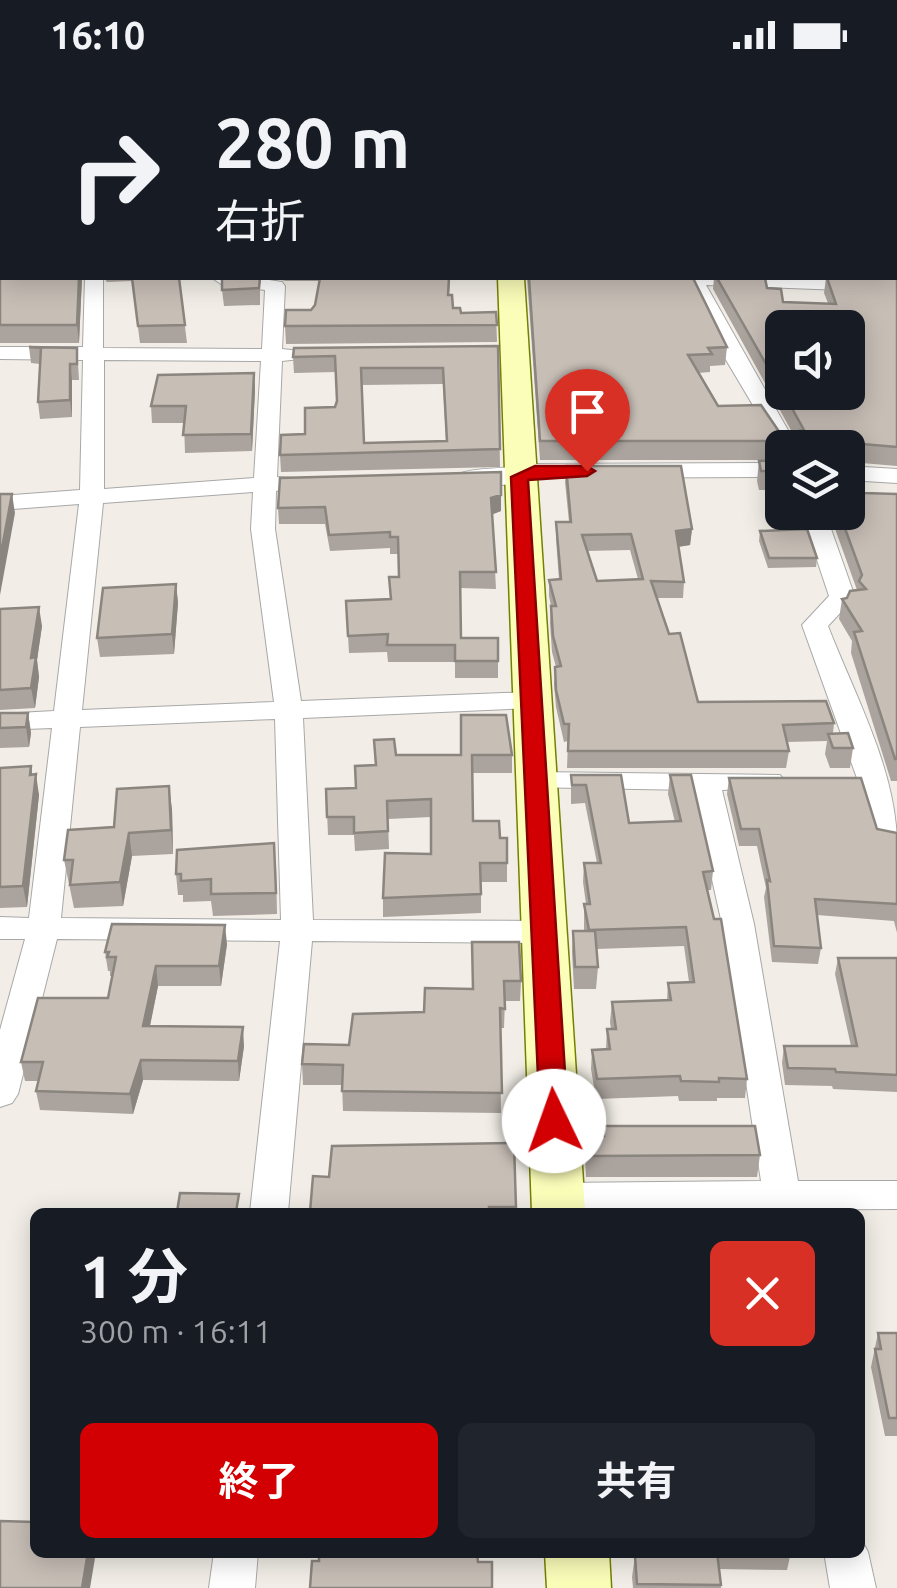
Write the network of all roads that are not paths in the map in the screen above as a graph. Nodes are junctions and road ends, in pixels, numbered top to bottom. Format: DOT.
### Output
graph roads {
  1 [pos="94,280"];
  2 [pos="234,280"];
  3 [pos="512,280"];
  4 [pos="695,280"];
  5 [pos="745,280"];
  6 [pos="897,286"];
  7 [pos="0,353"];
  8 [pos="93,354"];
  9 [pos="272,355"];
  10 [pos="310,355"];
  11 [pos="778,430"];
  12 [pos="765,470"];
  13 [pos="865,474"];
  14 [pos="897,476"];
  15 [pos="520,477"];
  16 [pos="442,479"];
  17 [pos="306,482"];
  18 [pos="267,483"];
  19 [pos="92,496"];
  20 [pos="0,503"];
  21 [pos="820,530"];
  22 [pos="531,700"];
  23 [pos="289,711"];
  24 [pos="68,719"];
  25 [pos="0,722"];
  26 [pos="535,781"];
  27 [pos="705,781"];
  28 [pos="798,781"];
  29 [pos="836,781"];
  30 [pos="873,781"];
  31 [pos="897,837"];
  32 [pos="0,928"];
  33 [pos="44,928"];
  34 [pos="297,930"];
  35 [pos="545,932"];
  36 [pos="0,1094"];
  37 [pos="897,1195"];
  38 [pos="782,1204"];
  39 [pos="558,1205"];
  40 [pos="269,1208"];
  41 [pos="235,1558"];
  42 [pos="577,1558"];
  43 [pos="847,1558"];
  44 [pos="232,1588"];
  45 [pos="579,1588"];
  46 [pos="853,1588"];
  1 -- 8 [label="street"];
  2 -- 9 [label="street"];
  3 -- 15 [label="main road"];
  4 -- 11 [label="street"];
  5 -- 6 [label="street"];
  7 -- 8 [label="street"];
  8 -- 9 [label="street"];
  8 -- 19 [label="street"];
  9 -- 10 [label="street"];
  9 -- 18 [label="street"];
  12 -- 15 [label="street"];
  13 -- 14 [label="street"];
  15 -- 16 [label="street"];
  15 -- 22 [label="main road"];
  17 -- 18 [label="street"];
  18 -- 19 [label="street"];
  18 -- 23 [label="street"];
  19 -- 20 [label="street"];
  19 -- 24 [label="street"];
  21 -- 30 [label="street"];
  22 -- 23 [label="street"];
  22 -- 26 [label="main road"];
  23 -- 24 [label="street"];
  23 -- 34 [label="street"];
  24 -- 25 [label="street"];
  24 -- 33 [label="street"];
  26 -- 27 [label="street"];
  26 -- 35 [label="main road"];
  27 -- 28 [label="street"];
  27 -- 38 [label="street"];
  29 -- 30 [label="street"];
  30 -- 31 [label="street"];
  32 -- 33 [label="street"];
  33 -- 34 [label="street"];
  33 -- 36 [label="street"];
  34 -- 35 [label="street"];
  34 -- 40 [label="street"];
  35 -- 39 [label="main road"];
  37 -- 38 [label="street"];
  38 -- 39 [label="street"];
  41 -- 44 [label="street"];
  42 -- 45 [label="main road"];
  43 -- 46 [label="street"];
}
